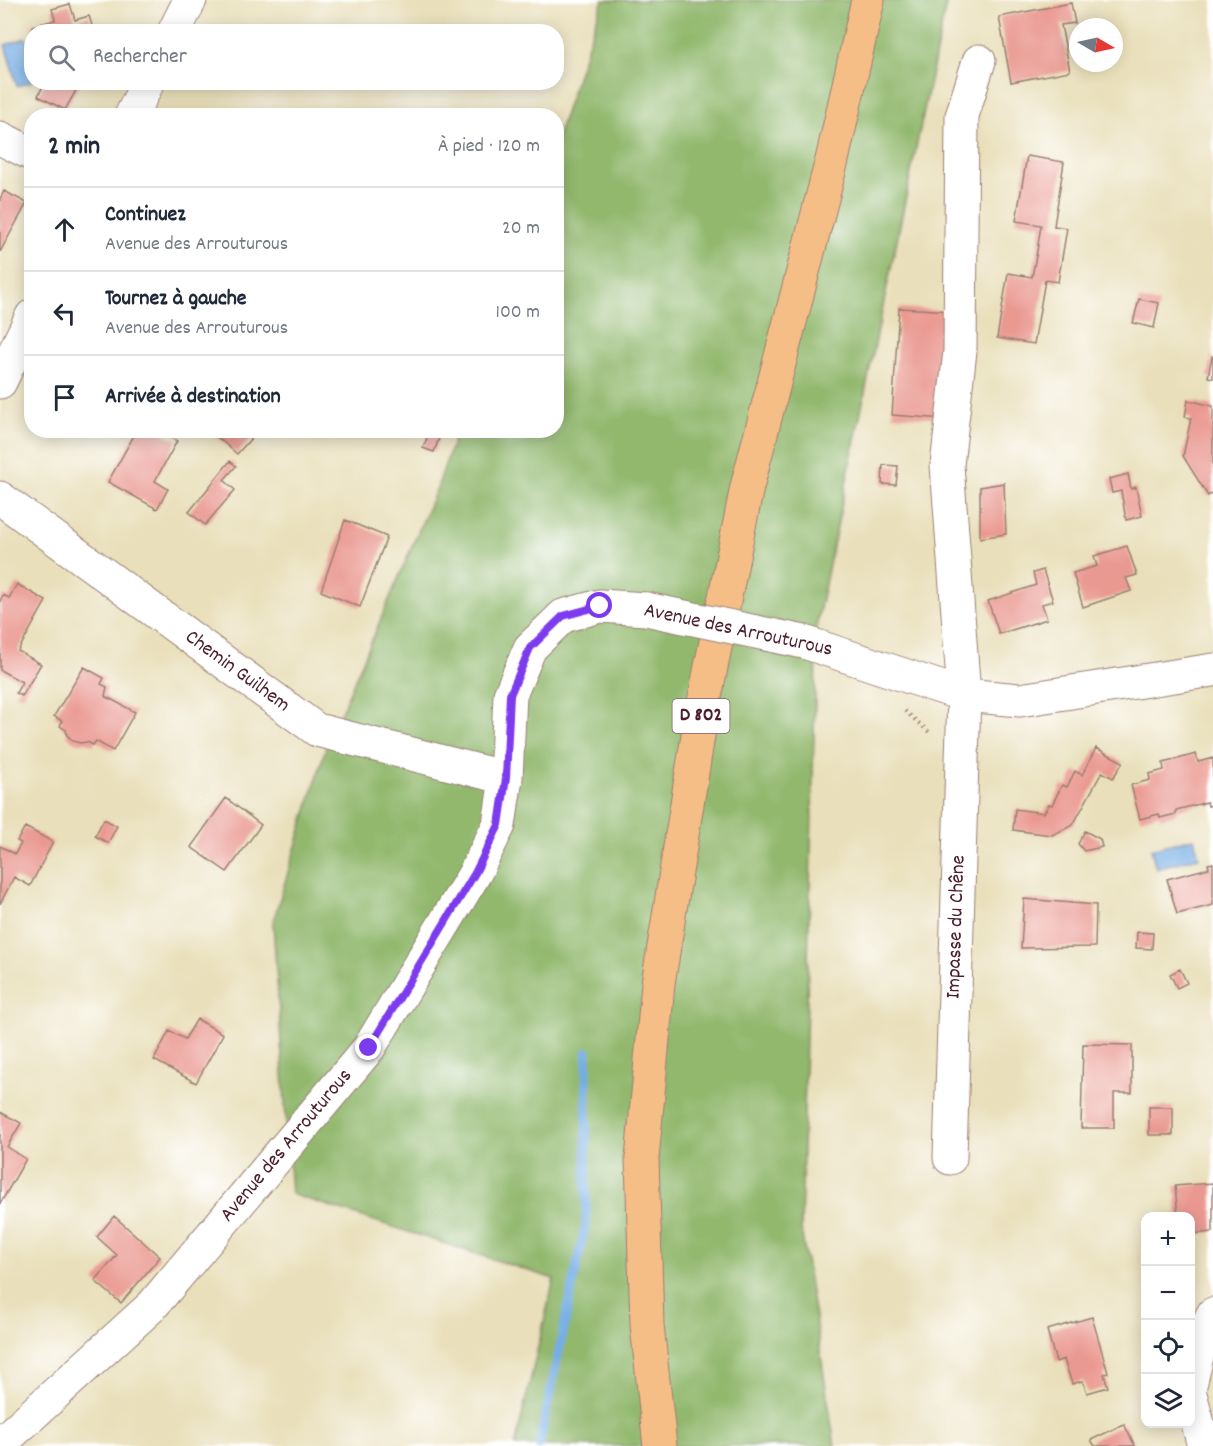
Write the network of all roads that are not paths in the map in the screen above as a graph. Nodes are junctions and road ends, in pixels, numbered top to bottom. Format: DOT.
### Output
graph roads {
  1 [pos="190,0"];
  2 [pos="868,0"];
  3 [pos="178,24"];
  4 [pos="979,61"];
  5 [pos="144,90"];
  6 [pos="135,108"];
  7 [pos="0,138"];
  8 [pos="24,150"];
  9 [pos="24,332"];
  10 [pos="0,382"];
  11 [pos="0,498"];
  12 [pos="1213,670"];
  13 [pos="964,695"];
  14 [pos="506,778"];
  15 [pos="950,1158"];
  16 [pos="1213,1314"];
  17 [pos="1193,1374"];
  18 [pos="1195,1410"];
  19 [pos="0,1444"];
  20 [pos="660,1446"];
  21 [pos="1204,1446"];
  1 -- 3 [label="street"];
  2 -- 20 [label="main road, D 802"];
  4 -- 13 [label="street, Impasse du Chêne"];
  5 -- 6 [label="street"];
  7 -- 8 [label="street"];
  9 -- 10 [label="street"];
  11 -- 14 [label="street, Chemin Guilhem"];
  12 -- 13 [label="street, Avenue des Arrouturous"];
  13 -- 14 [label="street, Avenue des Arrouturous, bridge"];
  13 -- 15 [label="street, Impasse du Chêne"];
  14 -- 19 [label="street, Avenue des Arrouturous"];
  16 -- 17 [label="street"];
  18 -- 21 [label="street"];
}
